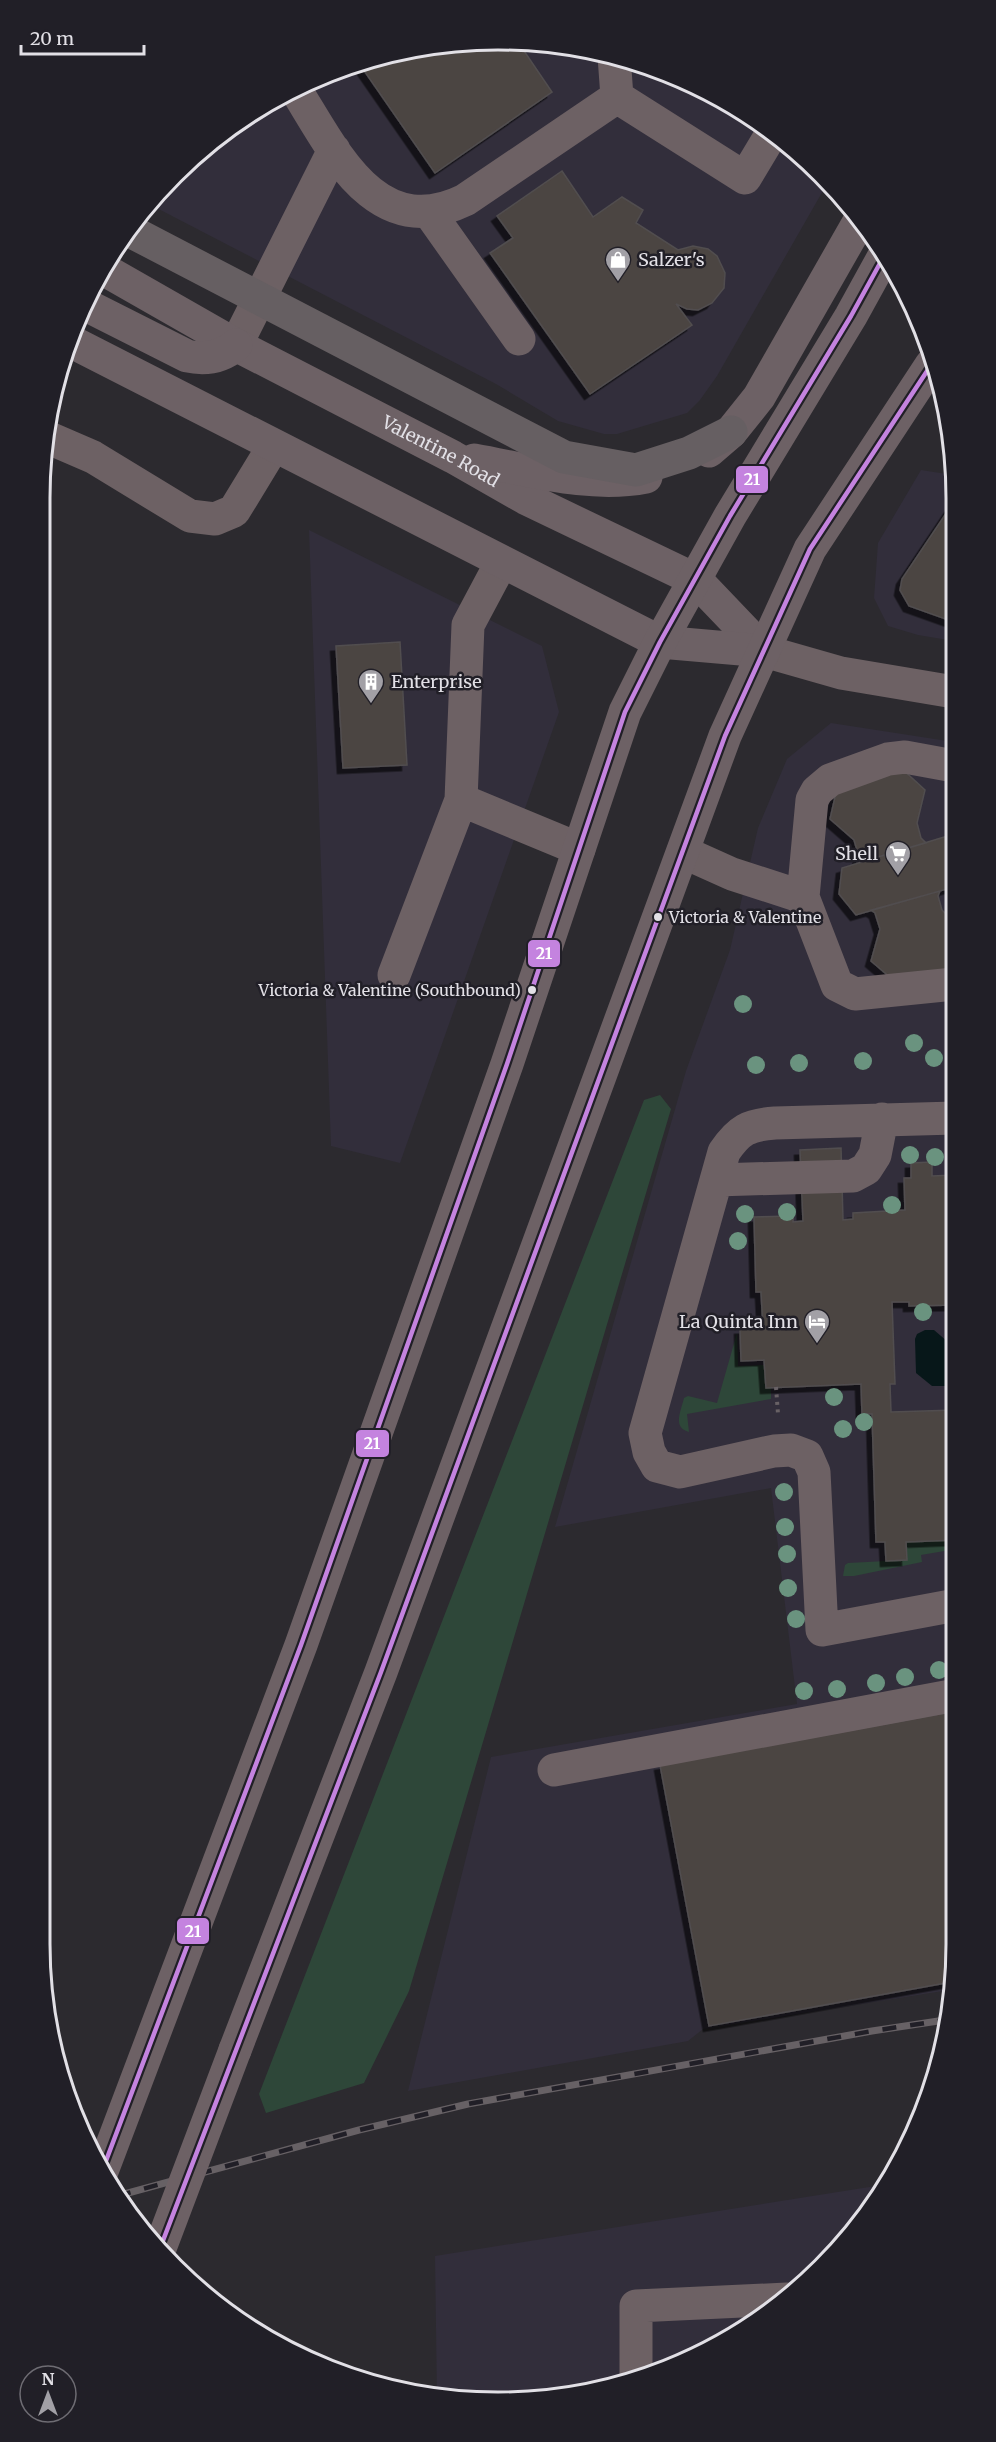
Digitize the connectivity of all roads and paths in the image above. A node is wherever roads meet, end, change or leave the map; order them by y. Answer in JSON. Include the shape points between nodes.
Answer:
{"nodes":[{"id":1,"x":615,"y":65,"type":"edge"},
{"id":2,"x":300,"y":96,"type":"edge"},
{"id":3,"x":617,"y":97,"type":"junction"},
{"id":4,"x":768,"y":140,"type":"edge"},
{"id":5,"x":334,"y":150,"type":"junction"},
{"id":6,"x":429,"y":212,"type":"junction"},
{"id":7,"x":856,"y":227,"type":"edge"},
{"id":8,"x":136,"y":234,"type":"edge"},
{"id":9,"x":880,"y":264,"type":"edge"},
{"id":10,"x":110,"y":273,"type":"edge"},
{"id":11,"x":260,"y":299,"type":"junction"},
{"id":12,"x":92,"y":308,"type":"edge"},
{"id":13,"x":519,"y":339,"type":"dead end"},
{"id":14,"x":77,"y":345,"type":"edge"},
{"id":15,"x":236,"y":345,"type":"junction"},
{"id":16,"x":928,"y":370,"type":"edge"},
{"id":17,"x":731,"y":432,"type":"junction"},
{"id":18,"x":53,"y":440,"type":"edge"},
{"id":19,"x":273,"y":447,"type":"junction"},
{"id":20,"x":453,"y":457,"type":"junction"},
{"id":21,"x":501,"y":563,"type":"junction"},
{"id":22,"x":696,"y":580,"type":"junction"},
{"id":23,"x":660,"y":642,"type":"junction"},
{"id":24,"x":764,"y":651,"type":"junction"},
{"id":25,"x":946,"y":691,"type":"edge"},
{"id":26,"x":946,"y":765,"type":"edge"},
{"id":27,"x":461,"y":800,"type":"junction"},
{"id":28,"x":579,"y":849,"type":"junction"},
{"id":29,"x":683,"y":852,"type":"junction"},
{"id":30,"x":802,"y":897,"type":"junction"},
{"id":31,"x":394,"y":975,"type":"dead end"},
{"id":32,"x":946,"y":985,"type":"edge"},
{"id":33,"x":946,"y":1118,"type":"edge"},
{"id":34,"x":882,"y":1119,"type":"junction"},
{"id":35,"x":716,"y":1180,"type":"junction"},
{"id":36,"x":776,"y":1387,"type":"dead end"},
{"id":37,"x":776,"y":1399,"type":"dead end"},
{"id":38,"x":946,"y":1607,"type":"edge"},
{"id":39,"x":946,"y":1697,"type":"edge"},
{"id":40,"x":554,"y":1770,"type":"dead end"},
{"id":41,"x":106,"y":2160,"type":"edge"},
{"id":42,"x":163,"y":2242,"type":"edge"},
{"id":43,"x":771,"y":2300,"type":"edge"},
{"id":44,"x":636,"y":2371,"type":"edge"}],
"edges":[{"from":1,"to":3,"type":"street"},
{"from":2,"to":5,"type":"street"},
{"from":3,"to":4,"type":"street","via":[[745,178]]},
{"from":3,"to":6,"type":"street","via":[[465,200]]},
{"from":5,"to":6,"type":"street","via":[[359,184],[375,197],[401,209]]},
{"from":5,"to":11,"type":"street"},
{"from":6,"to":13,"type":"street"},
{"from":7,"to":17,"type":"main road","via":[[759,397]]},
{"from":8,"to":11,"type":"highway"},
{"from":9,"to":22,"type":"main road"},
{"from":10,"to":15,"type":"main road","name":"Valentine Road"},
{"from":11,"to":15,"type":"street"},
{"from":11,"to":17,"type":"highway","via":[[564,457],[636,470],[689,453]]},
{"from":12,"to":15,"type":"main road","via":[[188,356],[214,357]]},
{"from":14,"to":19,"type":"main road"},
{"from":15,"to":20,"type":"main road","name":"Valentine Road"},
{"from":16,"to":24,"type":"main road","via":[[810,549]]},
{"from":17,"to":20,"type":"main road","via":[[696,461],[631,480],[585,479]]},
{"from":18,"to":19,"type":"street","via":[[93,458],[190,516],[215,519],[234,511]]},
{"from":19,"to":21,"type":"main road"},
{"from":20,"to":22,"type":"main road","name":"Valentine Road","via":[[525,498]]},
{"from":21,"to":23,"type":"main road"},
{"from":21,"to":27,"type":"street","via":[[468,624]]},
{"from":22,"to":23,"type":"main road"},
{"from":22,"to":24,"type":"main road","name":"Valentine Road"},
{"from":23,"to":24,"type":"main road"},
{"from":23,"to":28,"type":"main road","via":[[625,712]]},
{"from":24,"to":25,"type":"street","via":[[841,673]]},
{"from":24,"to":29,"type":"main road","via":[[725,736]]},
{"from":26,"to":30,"type":"street","via":[[905,757],[888,759],[830,780],[817,791],[812,800]]},
{"from":27,"to":28,"type":"street"},
{"from":27,"to":31,"type":"street"},
{"from":28,"to":41,"type":"main road","via":[[301,1645]]},
{"from":29,"to":30,"type":"street","via":[[732,874]]},
{"from":29,"to":42,"type":"main road","bridge":true,"via":[[381,1672]]},
{"from":30,"to":32,"type":"street","via":[[837,985],[855,994]]},
{"from":33,"to":34,"type":"street"},
{"from":34,"to":35,"type":"street","via":[[753,1125],[734,1137],[724,1152]]},
{"from":34,"to":35,"type":"street","via":[[875,1155],[866,1169],[853,1176]]},
{"from":35,"to":38,"type":"street","via":[[645,1433],[657,1467],[680,1472],[774,1451],[791,1450],[807,1455],[814,1472],[822,1630]]},
{"from":36,"to":37,"type":"path"},
{"from":39,"to":40,"type":"street"},
{"from":43,"to":44,"type":"street","via":[[636,2306]]}]}
